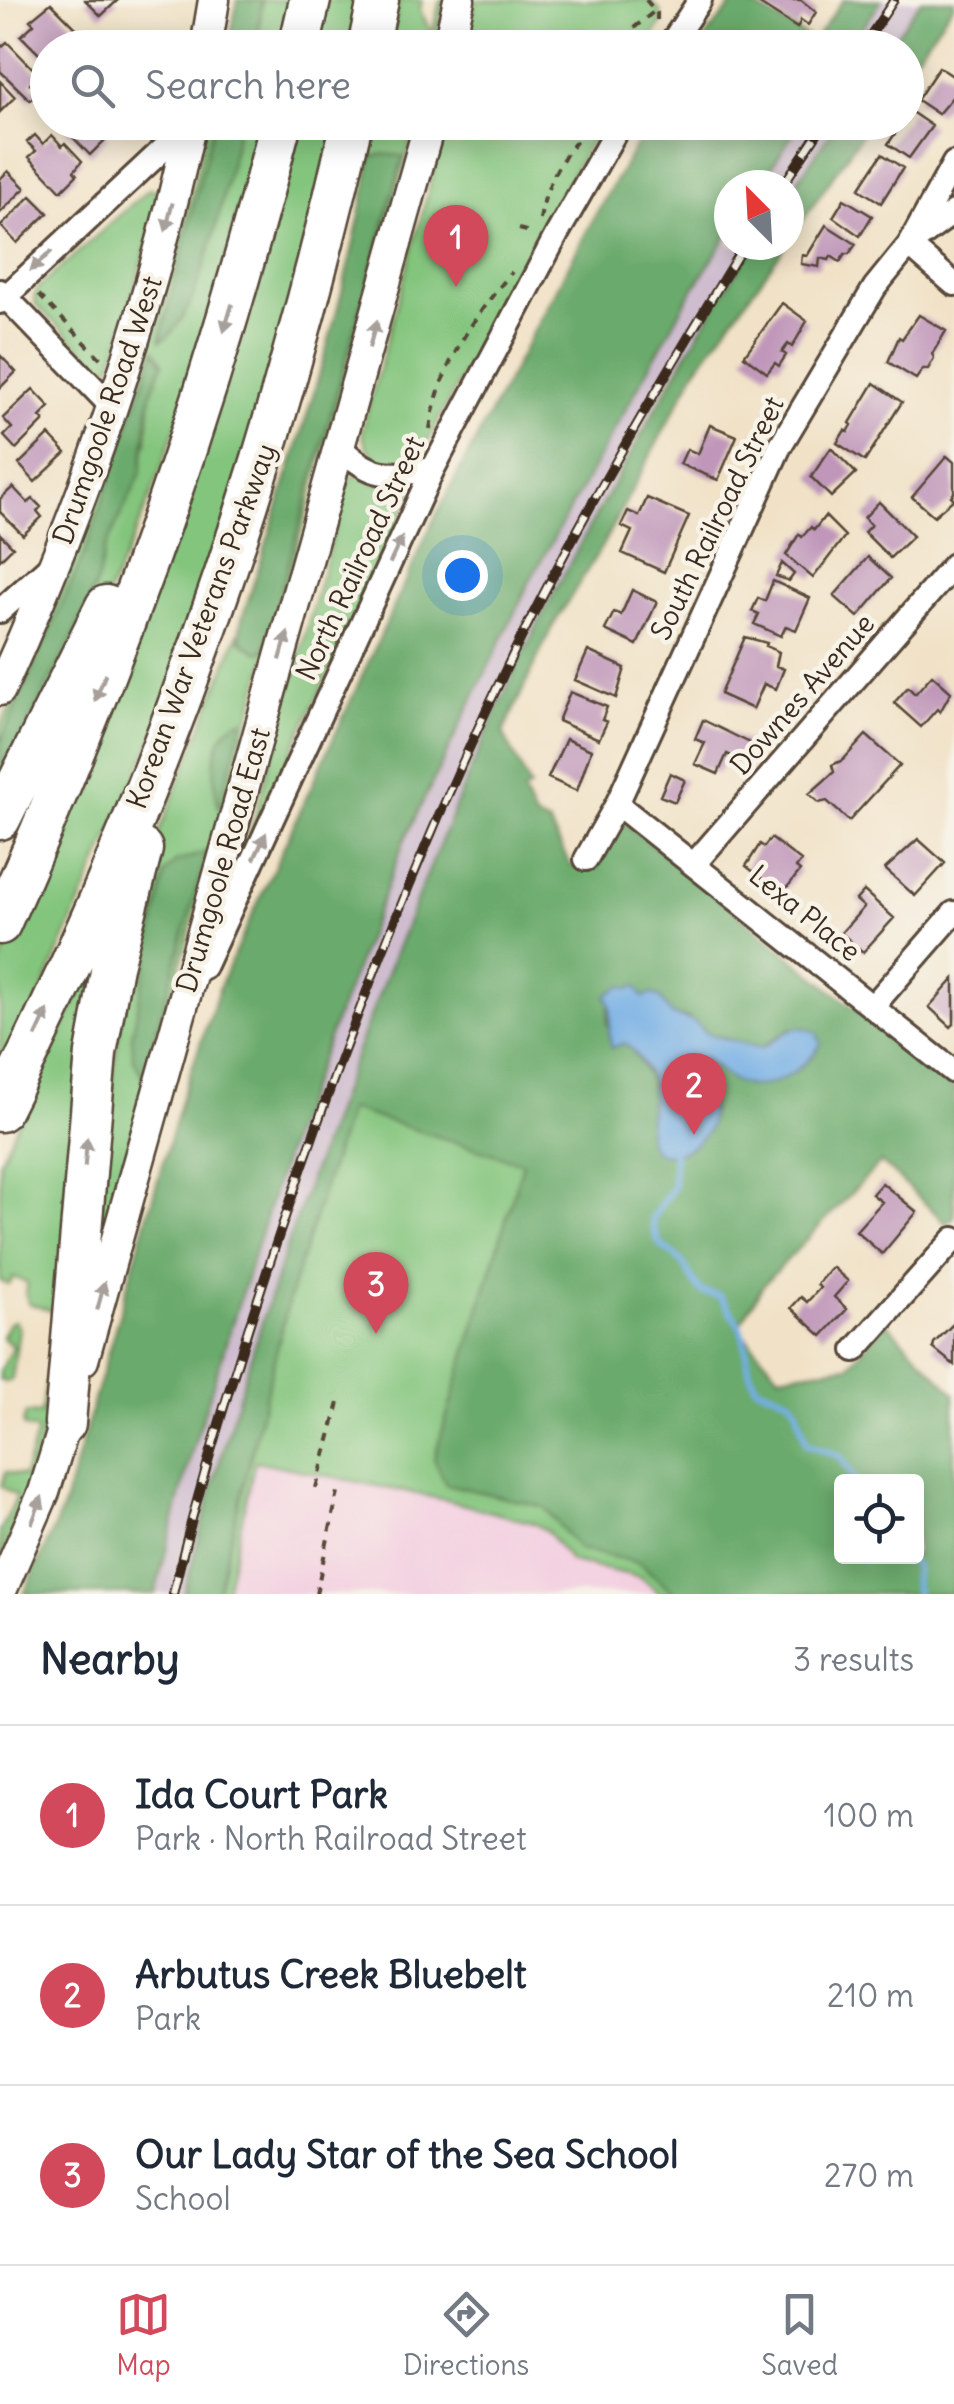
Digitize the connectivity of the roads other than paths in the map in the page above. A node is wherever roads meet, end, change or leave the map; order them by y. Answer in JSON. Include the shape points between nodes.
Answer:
{"nodes":[{"id":1,"x":214,"y":0,"type":"edge"},
{"id":2,"x":310,"y":0,"type":"edge"},
{"id":3,"x":378,"y":0,"type":"edge"},
{"id":4,"x":459,"y":0,"type":"edge"},
{"id":5,"x":691,"y":4,"type":"edge"},
{"id":6,"x":209,"y":30,"type":"edge"},
{"id":7,"x":304,"y":30,"type":"edge"},
{"id":8,"x":372,"y":30,"type":"edge"},
{"id":9,"x":452,"y":30,"type":"edge"},
{"id":10,"x":669,"y":30,"type":"edge"},
{"id":11,"x":172,"y":140,"type":"edge"},
{"id":12,"x":187,"y":140,"type":"edge"},
{"id":13,"x":276,"y":140,"type":"edge"},
{"id":14,"x":348,"y":140,"type":"edge"},
{"id":15,"x":425,"y":140,"type":"edge"},
{"id":16,"x":611,"y":140,"type":"edge"},
{"id":17,"x":954,"y":163,"type":"edge"},
{"id":18,"x":954,"y":212,"type":"edge"},
{"id":19,"x":909,"y":245,"type":"junction"},
{"id":20,"x":954,"y":284,"type":"edge"},
{"id":21,"x":2,"y":296,"type":"edge"},
{"id":22,"x":112,"y":408,"type":"junction"},
{"id":23,"x":192,"y":432,"type":"junction"},
{"id":24,"x":340,"y":447,"type":"junction"},
{"id":25,"x":433,"y":469,"type":"junction"},
{"id":26,"x":56,"y":560,"type":"junction"},
{"id":27,"x":954,"y":564,"type":"edge"},
{"id":28,"x":214,"y":602,"type":"junction"},
{"id":29,"x":0,"y":611,"type":"edge"},
{"id":30,"x":0,"y":690,"type":"edge"},
{"id":31,"x":616,"y":804,"type":"junction"},
{"id":32,"x":0,"y":819,"type":"edge"},
{"id":33,"x":586,"y":859,"type":"dead end"},
{"id":34,"x":696,"y":863,"type":"junction"},
{"id":35,"x":954,"y":912,"type":"edge"},
{"id":36,"x":0,"y":924,"type":"edge"},
{"id":37,"x":873,"y":1006,"type":"junction"},
{"id":38,"x":175,"y":1030,"type":"junction"},
{"id":39,"x":954,"y":1072,"type":"edge"},
{"id":40,"x":0,"y":1111,"type":"edge"},
{"id":41,"x":954,"y":1239,"type":"edge"},
{"id":42,"x":855,"y":1350,"type":"dead end"},
{"id":43,"x":65,"y":1424,"type":"junction"},
{"id":44,"x":0,"y":1592,"type":"edge"}],
"edges":[{"from":1,"to":6,"type":"main road"},
{"from":2,"to":7,"type":"highway"},
{"from":3,"to":8,"type":"highway"},
{"from":4,"to":9,"type":"main road"},
{"from":5,"to":10,"type":"street"},
{"from":11,"to":21,"type":"street","one_way":true},
{"from":12,"to":22,"type":"main road","name":"Drumgoole Road West","one_way":true},
{"from":13,"to":23,"type":"highway","one_way":true},
{"from":14,"to":28,"type":"highway","name":"Korean War Veterans Parkway","via":[[297,343]]},
{"from":24,"to":15,"type":"main road","name":"Drumgoole Road East","one_way":true},
{"from":16,"to":25,"type":"street","name":"North Railroad Street"},
{"from":17,"to":19,"type":"street","name":"South Railroad Street"},
{"from":18,"to":19,"type":"street"},
{"from":19,"to":20,"type":"street"},
{"from":19,"to":31,"type":"street","name":"South Railroad Street","via":[[875,287],[780,446]]},
{"from":21,"to":22,"type":"street"},
{"from":22,"to":26,"type":"main road","name":"Drumgoole Road West"},
{"from":23,"to":32,"type":"highway"},
{"from":23,"to":36,"type":"highway","one_way":true,"via":[[101,687]]},
{"from":24,"to":25,"type":"street","via":[[379,474]]},
{"from":38,"to":24,"type":"main road","name":"Drumgoole Road East","one_way":true},
{"from":38,"to":25,"type":"street","name":"North Railroad Street","one_way":true},
{"from":26,"to":29,"type":"street"},
{"from":26,"to":30,"type":"main road","name":"Drumgoole Road West"},
{"from":27,"to":34,"type":"street","name":"Downes Avenue"},
{"from":40,"to":28,"type":"highway","name":"Korean War Veterans Parkway","one_way":true,"via":[[98,901]]},
{"from":43,"to":28,"type":"highway","one_way":true,"via":[[103,1010]]},
{"from":31,"to":33,"type":"street","name":"South Railroad Street"},
{"from":31,"to":34,"type":"street","name":"Lexa Place"},
{"from":34,"to":37,"type":"street","name":"Lexa Place"},
{"from":35,"to":37,"type":"street"},
{"from":37,"to":39,"type":"street","name":"Lexa Place"},
{"from":43,"to":38,"type":"main road","name":"Drumgoole Road East","one_way":true},
{"from":41,"to":42,"type":"street"},
{"from":44,"to":43,"type":"main road","name":"Drumgoole Road East","one_way":true,"via":[[38,1508]]}]}
